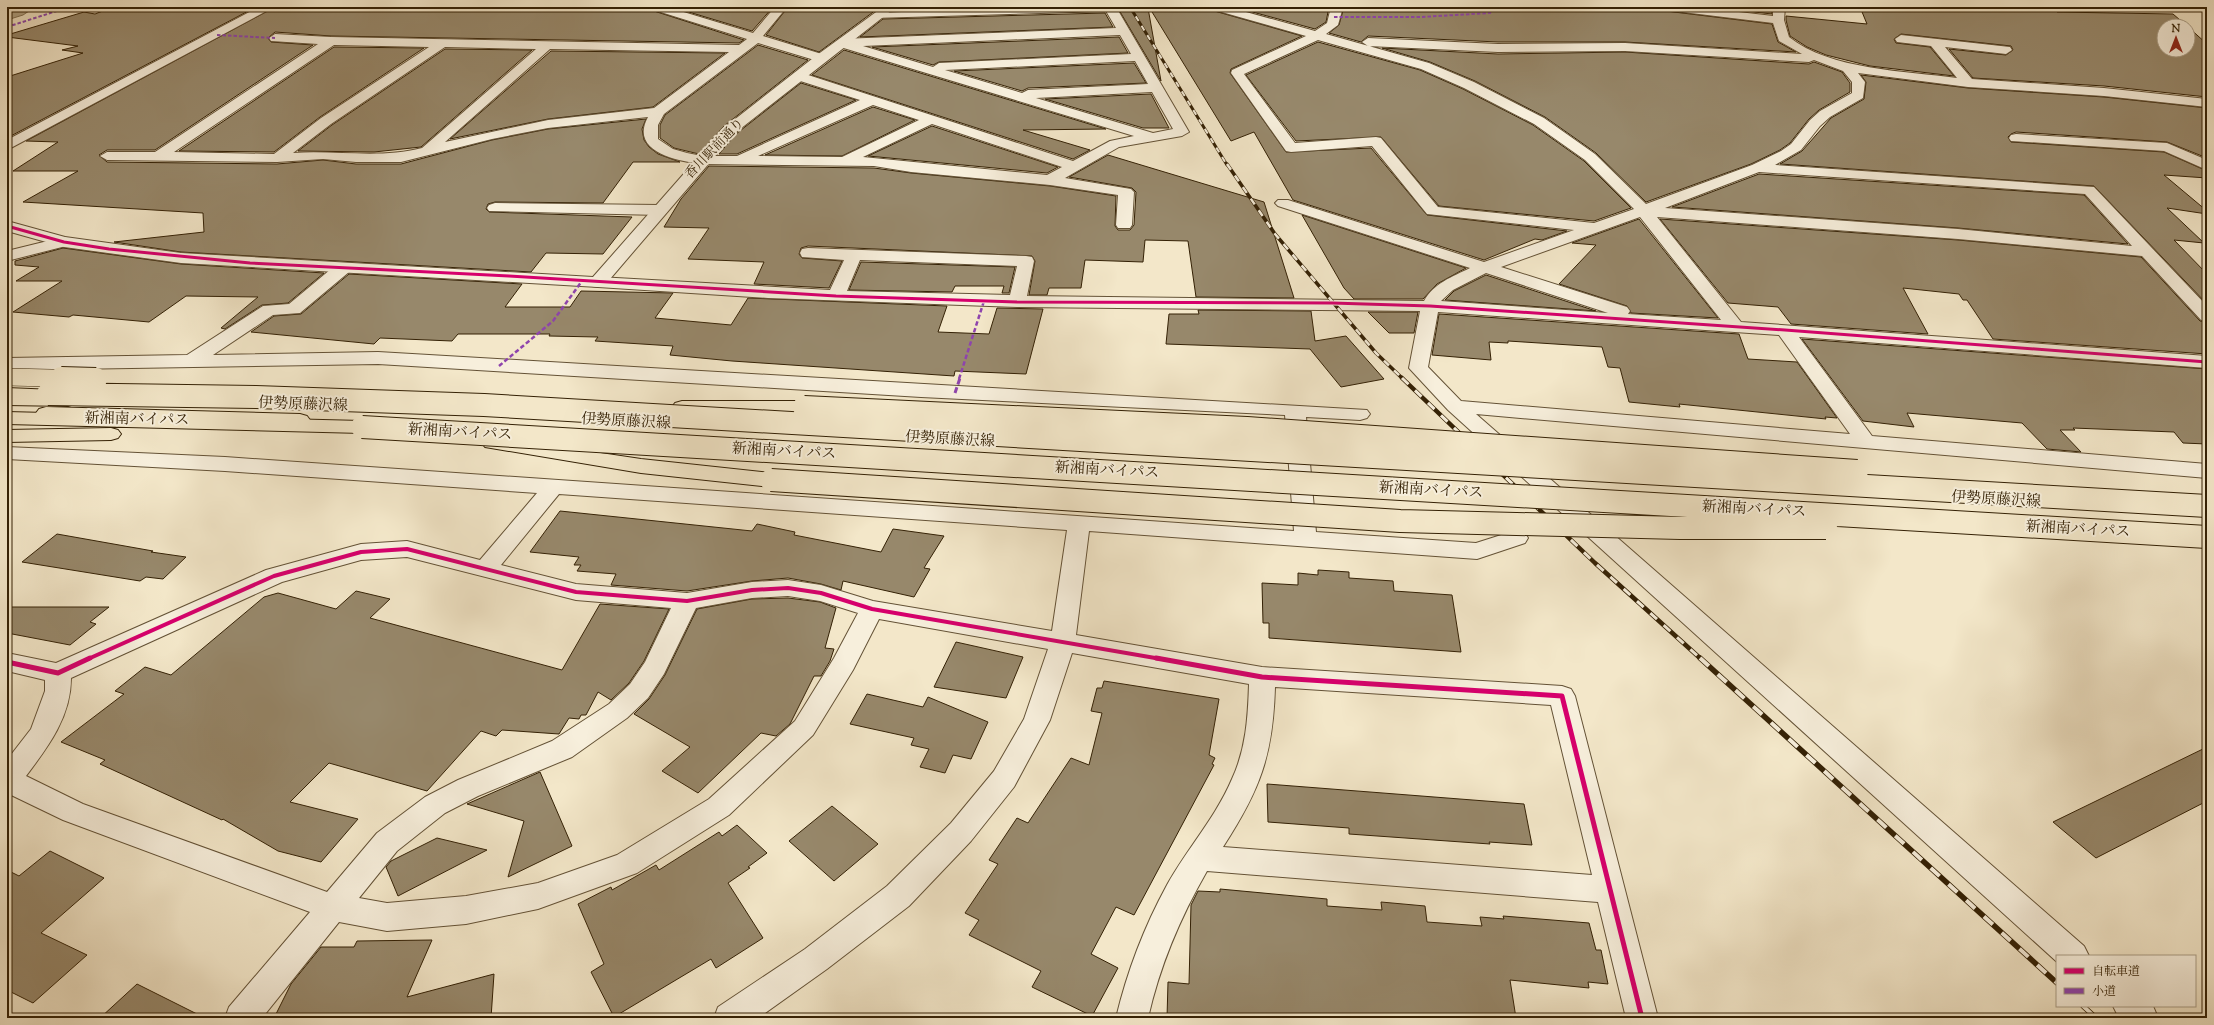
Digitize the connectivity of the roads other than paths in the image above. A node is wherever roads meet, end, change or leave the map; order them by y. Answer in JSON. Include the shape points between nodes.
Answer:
{"nodes":[{"id":1,"x":268,"y":7,"type":"edge"},
{"id":2,"x":655,"y":7,"type":"edge"},
{"id":3,"x":700,"y":7,"type":"edge"},
{"id":4,"x":781,"y":7,"type":"edge"},
{"id":5,"x":890,"y":7,"type":"edge"},
{"id":6,"x":1215,"y":7,"type":"edge"},
{"id":7,"x":1337,"y":7,"type":"edge"},
{"id":8,"x":1666,"y":7,"type":"edge"},
{"id":9,"x":1779,"y":14,"type":"edge"},
{"id":10,"x":877,"y":16,"type":"junction"},
{"id":11,"x":690,"y":17,"type":"junction"},
{"id":12,"x":1124,"y":31,"type":"junction"},
{"id":13,"x":275,"y":38,"type":"dead end"},
{"id":14,"x":1323,"y":38,"type":"junction"},
{"id":15,"x":755,"y":39,"type":"junction"},
{"id":16,"x":1901,"y":39,"type":"dead end"},
{"id":17,"x":331,"y":41,"type":"junction"},
{"id":18,"x":442,"y":43,"type":"junction"},
{"id":19,"x":841,"y":43,"type":"junction"},
{"id":20,"x":1935,"y":43,"type":"junction"},
{"id":21,"x":546,"y":46,"type":"junction"},
{"id":22,"x":742,"y":49,"type":"junction"},
{"id":23,"x":2006,"y":50,"type":"dead end"},
{"id":24,"x":1139,"y":57,"type":"junction"},
{"id":25,"x":821,"y":58,"type":"junction"},
{"id":26,"x":1820,"y":58,"type":"junction"},
{"id":27,"x":922,"y":68,"type":"junction"},
{"id":28,"x":1847,"y":68,"type":"junction"},
{"id":29,"x":799,"y":76,"type":"junction"},
{"id":30,"x":1968,"y":83,"type":"junction"},
{"id":31,"x":1156,"y":88,"type":"junction"},
{"id":32,"x":1011,"y":94,"type":"junction"},
{"id":33,"x":872,"y":100,"type":"junction"},
{"id":34,"x":2207,"y":103,"type":"edge"},
{"id":35,"x":658,"y":112,"type":"junction"},
{"id":36,"x":931,"y":119,"type":"junction"},
{"id":37,"x":1152,"y":137,"type":"junction"},
{"id":38,"x":2016,"y":138,"type":"dead end"},
{"id":39,"x":7,"y":146,"type":"edge"},
{"id":40,"x":424,"y":153,"type":"junction"},
{"id":41,"x":107,"y":156,"type":"dead end"},
{"id":42,"x":158,"y":157,"type":"junction"},
{"id":43,"x":277,"y":158,"type":"junction"},
{"id":44,"x":702,"y":160,"type":"junction"},
{"id":45,"x":737,"y":160,"type":"junction"},
{"id":46,"x":844,"y":161,"type":"junction"},
{"id":47,"x":1074,"y":166,"type":"junction"},
{"id":48,"x":2207,"y":166,"type":"edge"},
{"id":49,"x":1757,"y":168,"type":"junction"},
{"id":50,"x":1050,"y":180,"type":"junction"},
{"id":51,"x":1283,"y":203,"type":"dead end"},
{"id":52,"x":495,"y":208,"type":"dead end"},
{"id":53,"x":660,"y":210,"type":"junction"},
{"id":54,"x":1643,"y":211,"type":"junction"},
{"id":55,"x":1124,"y":225,"type":"dead end"},
{"id":56,"x":7,"y":226,"type":"edge"},
{"id":57,"x":1597,"y":227,"type":"junction"},
{"id":58,"x":64,"y":242,"type":"junction"},
{"id":59,"x":2147,"y":252,"type":"junction"},
{"id":60,"x":808,"y":253,"type":"dead end"},
{"id":61,"x":854,"y":255,"type":"junction"},
{"id":62,"x":7,"y":256,"type":"edge"},
{"id":63,"x":1485,"y":267,"type":"junction"},
{"id":64,"x":343,"y":268,"type":"junction"},
{"id":65,"x":598,"y":282,"type":"junction"},
{"id":66,"x":836,"y":296,"type":"junction"},
{"id":67,"x":1017,"y":302,"type":"junction"},
{"id":68,"x":1430,"y":306,"type":"junction"},
{"id":69,"x":2207,"y":316,"type":"edge"},
{"id":70,"x":1654,"y":321,"type":"junction"},
{"id":71,"x":1735,"y":326,"type":"junction"},
{"id":72,"x":1785,"y":330,"type":"junction"},
{"id":73,"x":191,"y":361,"type":"junction"},
{"id":74,"x":2207,"y":362,"type":"edge"},
{"id":75,"x":7,"y":364,"type":"edge"},
{"id":76,"x":7,"y":377,"type":"edge"},
{"id":77,"x":7,"y":394,"type":"edge"},
{"id":78,"x":7,"y":399,"type":"edge"},
{"id":79,"x":1455,"y":406,"type":"junction"},
{"id":80,"x":382,"y":408,"type":"junction"},
{"id":81,"x":1295,"y":410,"type":"junction"},
{"id":82,"x":7,"y":413,"type":"edge"},
{"id":83,"x":1360,"y":414,"type":"dead end"},
{"id":84,"x":632,"y":415,"type":"junction"},
{"id":85,"x":7,"y":418,"type":"edge"},
{"id":86,"x":363,"y":425,"type":"junction"},
{"id":87,"x":7,"y":436,"type":"edge"},
{"id":88,"x":1867,"y":443,"type":"junction"},
{"id":89,"x":7,"y":453,"type":"edge"},
{"id":90,"x":2207,"y":471,"type":"edge"},
{"id":91,"x":553,"y":487,"type":"junction"},
{"id":92,"x":2207,"y":505,"type":"edge"},
{"id":93,"x":2207,"y":513,"type":"edge"},
{"id":94,"x":1080,"y":524,"type":"junction"},
{"id":95,"x":2053,"y":528,"type":"junction"},
{"id":96,"x":2207,"y":529,"type":"edge"},
{"id":97,"x":2207,"y":537,"type":"edge"},
{"id":98,"x":1517,"y":538,"type":"dead end"},
{"id":99,"x":1306,"y":540,"type":"junction"},
{"id":100,"x":485,"y":570,"type":"junction"},
{"id":101,"x":687,"y":600,"type":"junction"},
{"id":102,"x":872,"y":610,"type":"junction"},
{"id":103,"x":1062,"y":644,"type":"junction"},
{"id":104,"x":7,"y":662,"type":"edge"},
{"id":105,"x":58,"y":673,"type":"junction"},
{"id":106,"x":1262,"y":677,"type":"junction"},
{"id":107,"x":7,"y":780,"type":"edge"},
{"id":108,"x":1200,"y":858,"type":"junction"},
{"id":109,"x":1610,"y":890,"type":"junction"},
{"id":110,"x":332,"y":907,"type":"junction"},
{"id":111,"x":2072,"y":955,"type":"edge"},
{"id":112,"x":2130,"y":1007,"type":"edge"},
{"id":113,"x":241,"y":1018,"type":"edge"},
{"id":114,"x":730,"y":1018,"type":"edge"},
{"id":115,"x":1132,"y":1018,"type":"edge"},
{"id":116,"x":1642,"y":1018,"type":"edge"},
{"id":117,"x":2142,"y":1018,"type":"edge"}],
"edges":[{"from":1,"to":39,"type":"street"},
{"from":2,"to":11,"type":"street"},
{"from":3,"to":11,"type":"street"},
{"from":4,"to":15,"type":"street"},
{"from":5,"to":10,"type":"street","name":"香川駅前通り"},
{"from":6,"to":14,"type":"street"},
{"from":7,"to":14,"type":"street","via":[[1332,25]]},
{"from":8,"to":9,"type":"street"},
{"from":9,"to":26,"type":"street","via":[[1783,38]]},
{"from":10,"to":12,"type":"street","via":[[1110,7]]},
{"from":10,"to":19,"type":"street","name":"香川駅前通り"},
{"from":11,"to":15,"type":"street"},
{"from":12,"to":19,"type":"street"},
{"from":12,"to":24,"type":"street"},
{"from":13,"to":17,"type":"street"},
{"from":14,"to":26,"type":"street","via":[[1498,48],[1632,47]]},
{"from":14,"to":54,"type":"street","via":[[1440,72],[1539,121],[1590,157]]},
{"from":14,"to":57,"type":"street","via":[[1237,72],[1291,148],[1376,141],[1433,211]]},
{"from":15,"to":22,"type":"street"},
{"from":15,"to":25,"type":"street"},
{"from":16,"to":20,"type":"street"},
{"from":17,"to":18,"type":"street"},
{"from":17,"to":42,"type":"street"},
{"from":18,"to":21,"type":"street"},
{"from":18,"to":43,"type":"street","via":[[326,121]]},
{"from":19,"to":25,"type":"street","name":"香川駅前通り"},
{"from":19,"to":27,"type":"street"},
{"from":20,"to":23,"type":"street"},
{"from":20,"to":30,"type":"street"},
{"from":21,"to":22,"type":"street"},
{"from":21,"to":40,"type":"street"},
{"from":22,"to":35,"type":"street"},
{"from":24,"to":27,"type":"street"},
{"from":24,"to":31,"type":"street"},
{"from":25,"to":29,"type":"street","name":"香川駅前通り"},
{"from":26,"to":28,"type":"street"},
{"from":27,"to":32,"type":"street"},
{"from":28,"to":30,"type":"street"},
{"from":28,"to":49,"type":"street","via":[[1859,82],[1858,95],[1825,114],[1796,147]]},
{"from":29,"to":33,"type":"street"},
{"from":29,"to":44,"type":"street","name":"香川駅前通り","via":[[730,130]]},
{"from":30,"to":34,"type":"street","via":[[2104,92]]},
{"from":31,"to":32,"type":"street"},
{"from":31,"to":37,"type":"street","via":[[1182,132]]},
{"from":32,"to":37,"type":"street"},
{"from":33,"to":36,"type":"street"},
{"from":33,"to":45,"type":"street"},
{"from":35,"to":40,"type":"street","via":[[548,124],[491,135]]},
{"from":35,"to":44,"type":"street","via":[[652,125],[651,140],[663,150],[684,158]]},
{"from":36,"to":46,"type":"street"},
{"from":36,"to":47,"type":"street"},
{"from":37,"to":47,"type":"street","via":[[1115,144]]},
{"from":38,"to":48,"type":"street","via":[[2167,148]]},
{"from":40,"to":43,"type":"street","via":[[401,158],[323,155]]},
{"from":41,"to":42,"type":"street"},
{"from":42,"to":43,"type":"street"},
{"from":44,"to":45,"type":"street"},
{"from":44,"to":53,"type":"street","name":"香川駅前通り"},
{"from":45,"to":46,"type":"street"},
{"from":46,"to":50,"type":"street"},
{"from":47,"to":50,"type":"street"},
{"from":49,"to":54,"type":"street"},
{"from":49,"to":59,"type":"street","via":[[2089,190]]},
{"from":50,"to":55,"type":"street","via":[[1126,192]]},
{"from":51,"to":63,"type":"street"},
{"from":52,"to":53,"type":"street"},
{"from":53,"to":65,"type":"street","name":"香川駅前通り"},
{"from":54,"to":57,"type":"street"},
{"from":54,"to":59,"type":"street","via":[[1958,234]]},
{"from":54,"to":71,"type":"street"},
{"from":56,"to":58,"type":"street"},
{"from":57,"to":63,"type":"street"},
{"from":58,"to":62,"type":"street"},
{"from":58,"to":64,"type":"street","via":[[181,258]]},
{"from":59,"to":69,"type":"street"},
{"from":60,"to":61,"type":"street"},
{"from":61,"to":66,"type":"street"},
{"from":61,"to":67,"type":"street","via":[[1026,261]]},
{"from":63,"to":68,"type":"street","via":[[1447,286],[1436,295]]},
{"from":63,"to":70,"type":"street"},
{"from":64,"to":65,"type":"street"},
{"from":64,"to":73,"type":"street","via":[[294,309],[269,310]]},
{"from":65,"to":66,"type":"street"},
{"from":66,"to":67,"type":"street"},
{"from":67,"to":68,"type":"street"},
{"from":68,"to":70,"type":"street"},
{"from":68,"to":79,"type":"street","via":[[1418,368]]},
{"from":70,"to":71,"type":"street"},
{"from":71,"to":72,"type":"street"},
{"from":72,"to":74,"type":"street"},
{"from":72,"to":88,"type":"street"},
{"from":73,"to":75,"type":"street"},
{"from":73,"to":81,"type":"street","via":[[378,358],[942,392]]},
{"from":76,"to":84,"type":"main road","bridge":true,"via":[[398,393],[537,403]]},
{"from":77,"to":84,"type":"main road","name":"新湘南バイパス","bridge":true,"via":[[130,394],[374,401]]},
{"from":78,"to":80,"type":"main road","name":"伊勢原藤沢線"},
{"from":79,"to":88,"type":"street"},
{"from":79,"to":111,"type":"street"},
{"from":80,"to":86,"type":"main road","name":"伊勢原藤沢線","via":[[1244,465]]},
{"from":80,"to":92,"type":"main road","bridge":true,"via":[[804,407],[1247,428],[1932,476]]},
{"from":81,"to":83,"type":"street"},
{"from":81,"to":99,"type":"street"},
{"from":82,"to":86,"type":"main road","name":"伊勢原藤沢線","via":[[126,414]]},
{"from":84,"to":92,"type":"main road","name":"新湘南バイパス","bridge":true},
{"from":85,"to":86,"type":"main road","name":"新湘南バイパス"},
{"from":86,"to":87,"type":"main road"},
{"from":86,"to":95,"type":"main road","name":"新湘南バイパス","bridge":true},
{"from":86,"to":95,"type":"main road","bridge":true,"via":[[641,466],[771,480],[1400,521],[1680,528]]},
{"from":88,"to":90,"type":"street"},
{"from":89,"to":91,"type":"street","via":[[225,464]]},
{"from":91,"to":94,"type":"street"},
{"from":91,"to":100,"type":"street"},
{"from":93,"to":96,"type":"main road","name":"伊勢原藤沢線","via":[[1788,496]]},
{"from":94,"to":99,"type":"street"},
{"from":94,"to":103,"type":"street"},
{"from":95,"to":97,"type":"main road","name":"新湘南バイパス","bridge":true},
{"from":98,"to":99,"type":"street","via":[[1477,551]]},
{"from":100,"to":101,"type":"street","via":[[576,592]]},
{"from":100,"to":105,"type":"street","via":[[407,549],[361,552],[326,560],[274,576]]},
{"from":101,"to":102,"type":"street","via":[[752,590],[788,588],[821,593]]},
{"from":101,"to":110,"type":"street","via":[[656,667],[639,691],[618,711],[562,748],[435,805],[387,842]]},
{"from":102,"to":103,"type":"street"},
{"from":102,"to":110,"type":"street","via":[[844,663],[804,728],[719,807],[627,864],[538,896],[466,910],[387,917]]},
{"from":103,"to":106,"type":"street"},
{"from":103,"to":114,"type":"street","via":[[1037,720],[1004,779],[961,832],[898,896],[816,960]]},
{"from":104,"to":105,"type":"street"},
{"from":105,"to":107,"type":"street","via":[[58,691],[43,734]]},
{"from":106,"to":108,"type":"street","via":[[1260,725],[1251,767],[1234,805]]},
{"from":106,"to":109,"type":"street","via":[[1562,696]]},
{"from":107,"to":110,"type":"street","via":[[73,812]]},
{"from":108,"to":109,"type":"street"},
{"from":108,"to":115,"type":"street","via":[[1165,917],[1139,983]]},
{"from":109,"to":116,"type":"street"},
{"from":110,"to":113,"type":"street"},
{"from":112,"to":117,"type":"street"}]}
